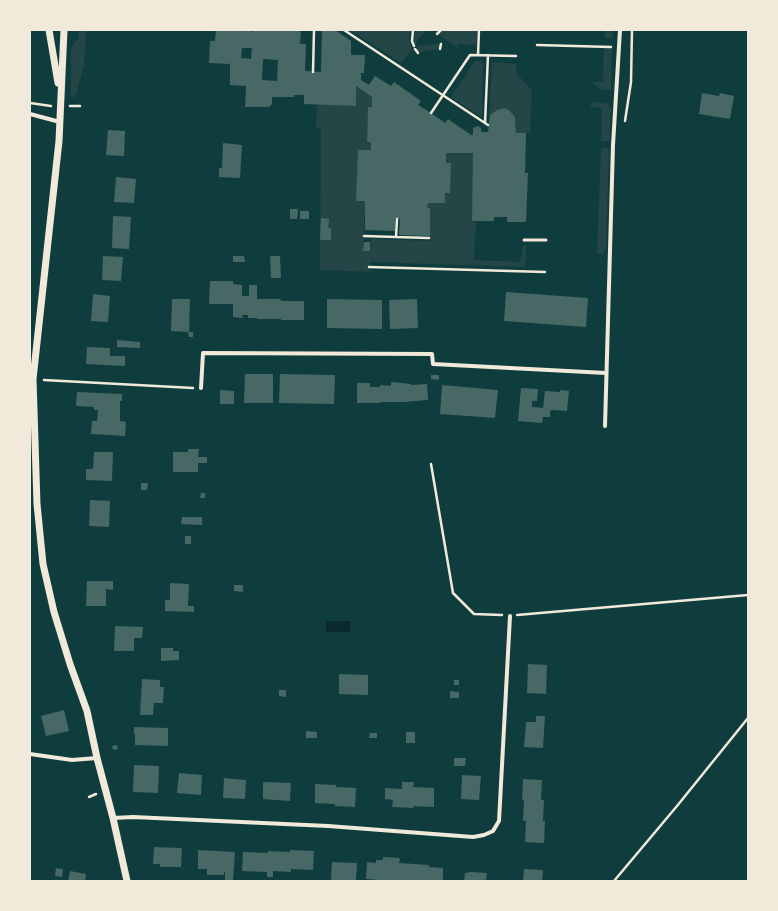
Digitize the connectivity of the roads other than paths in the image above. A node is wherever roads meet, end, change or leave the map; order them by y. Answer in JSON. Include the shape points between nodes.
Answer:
{"nodes":[{"id":1,"x":49,"y":30,"type":"edge"},
{"id":2,"x":64,"y":30,"type":"edge"},
{"id":3,"x":620,"y":30,"type":"edge"},
{"id":4,"x":61,"y":95,"type":"junction"},
{"id":5,"x":30,"y":114,"type":"edge"},
{"id":6,"x":60,"y":123,"type":"junction"},
{"id":7,"x":524,"y":240,"type":"dead end"},
{"id":8,"x":546,"y":240,"type":"dead end"},
{"id":9,"x":606,"y":373,"type":"junction"},
{"id":10,"x":201,"y":388,"type":"road end"},
{"id":11,"x":605,"y":426,"type":"dead end"},
{"id":12,"x":510,"y":616,"type":"road end"},
{"id":13,"x":30,"y":754,"type":"edge"},
{"id":14,"x":97,"y":758,"type":"junction"},
{"id":15,"x":113,"y":818,"type":"junction"},
{"id":16,"x":127,"y":881,"type":"edge"}],
"edges":[{"from":1,"to":4,"type":"street"},
{"from":2,"to":4,"type":"street"},
{"from":3,"to":9,"type":"street","via":[[613,145]]},
{"from":4,"to":6,"type":"street"},
{"from":5,"to":6,"type":"street"},
{"from":6,"to":14,"type":"street","via":[[33,379],[37,504],[43,564],[54,612],[87,711]]},
{"from":7,"to":8,"type":"lane"},
{"from":9,"to":10,"type":"street","via":[[433,364],[432,354],[203,353]]},
{"from":9,"to":11,"type":"street"},
{"from":12,"to":15,"type":"street","via":[[499,821],[493,831],[473,837],[328,826]]},
{"from":13,"to":14,"type":"street","via":[[72,760]]},
{"from":14,"to":15,"type":"street"},
{"from":15,"to":16,"type":"street"}]}
